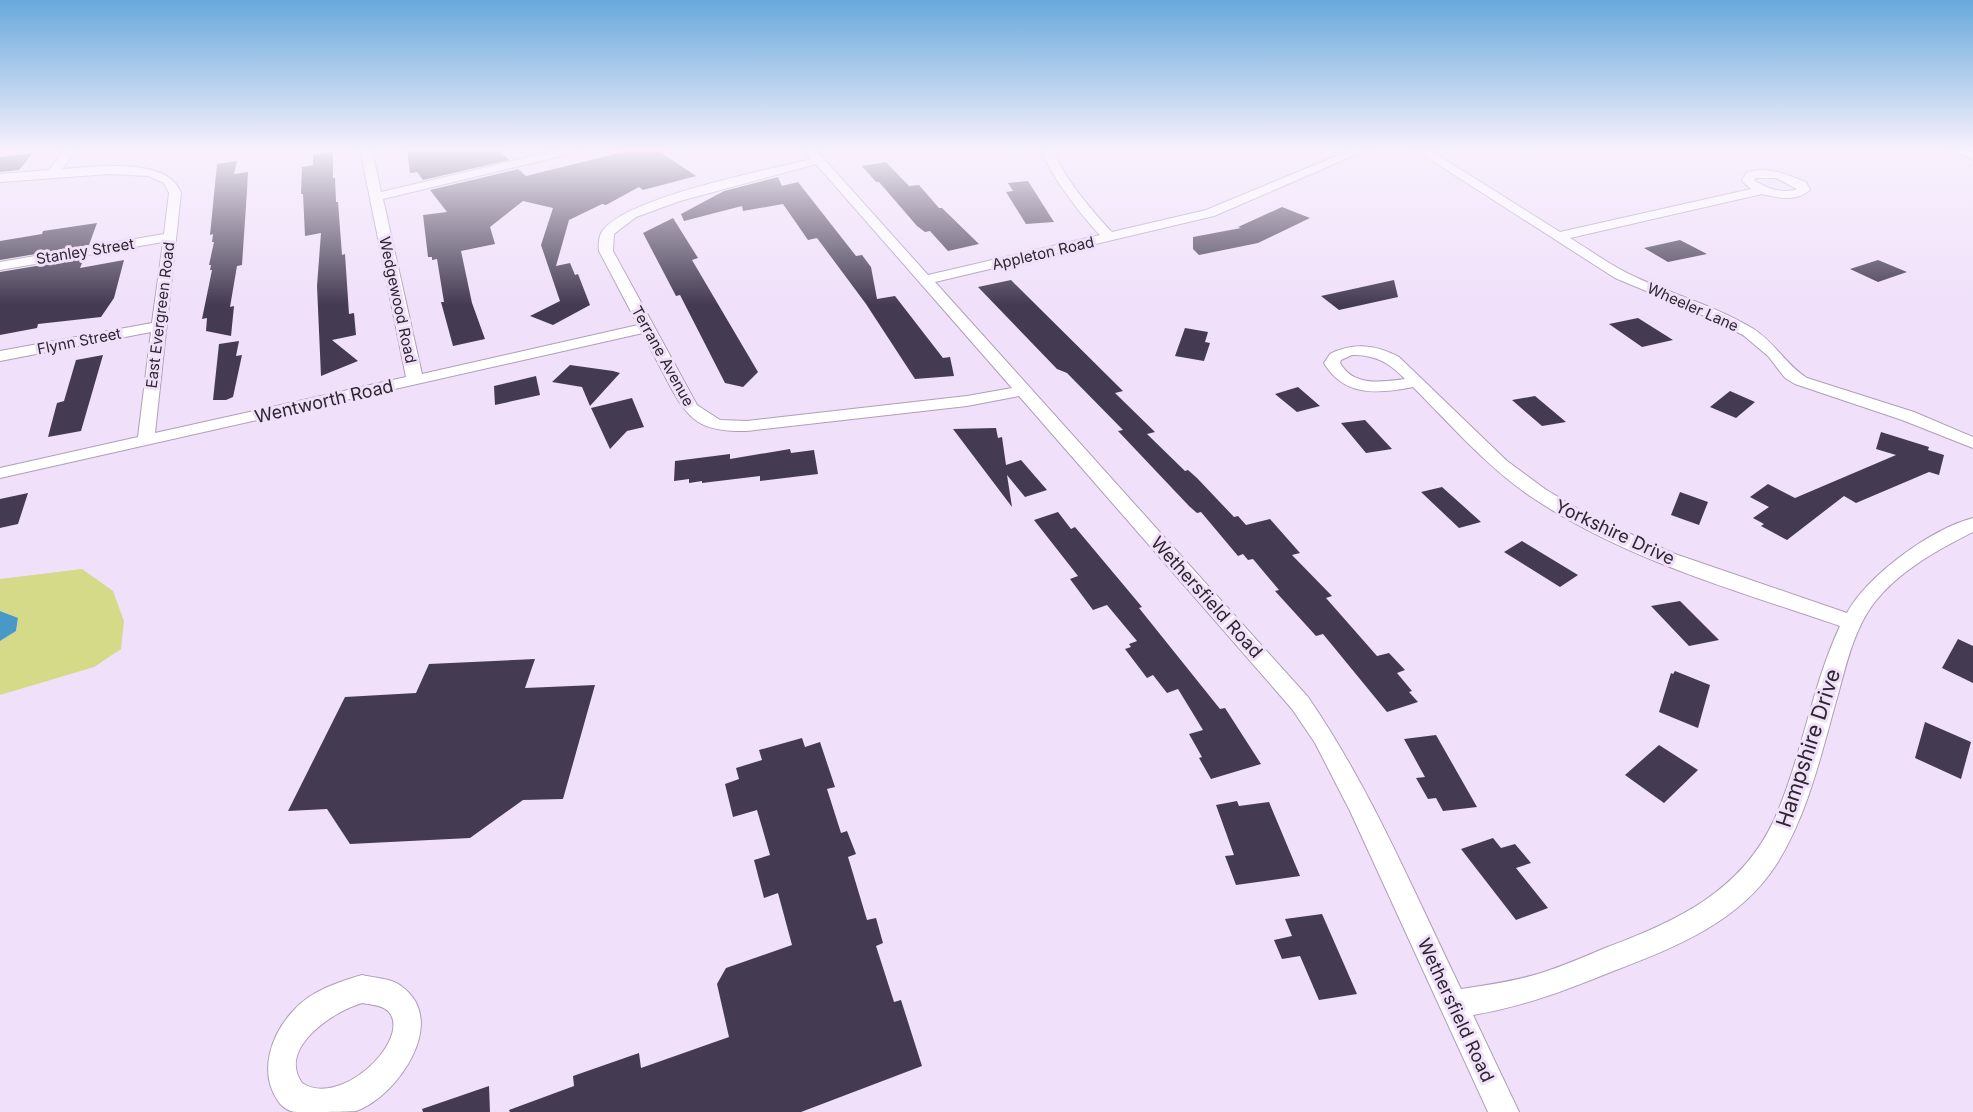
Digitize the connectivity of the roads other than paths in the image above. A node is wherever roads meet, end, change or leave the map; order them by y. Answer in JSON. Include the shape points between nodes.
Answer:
{"nodes":[{"id":1,"x":174,"y":201,"type":"edge"},
{"id":2,"x":377,"y":201,"type":"edge"},
{"id":3,"x":667,"y":201,"type":"edge"},
{"id":4,"x":855,"y":201,"type":"edge"},
{"id":5,"x":1080,"y":201,"type":"edge"},
{"id":6,"x":1243,"y":201,"type":"edge"},
{"id":7,"x":1500,"y":201,"type":"edge"},
{"id":8,"x":1715,"y":201,"type":"edge"},
{"id":9,"x":1559,"y":236,"type":"junction"},
{"id":10,"x":169,"y":237,"type":"junction"},
{"id":11,"x":1111,"y":238,"type":"junction"},
{"id":12,"x":0,"y":266,"type":"edge"},
{"id":13,"x":925,"y":280,"type":"junction"},
{"id":14,"x":158,"y":326,"type":"junction"},
{"id":15,"x":647,"y":328,"type":"junction"},
{"id":16,"x":0,"y":356,"type":"edge"},
{"id":17,"x":415,"y":380,"type":"junction"},
{"id":18,"x":1416,"y":381,"type":"dead end"},
{"id":19,"x":1022,"y":391,"type":"junction"},
{"id":20,"x":146,"y":441,"type":"junction"},
{"id":21,"x":1973,"y":443,"type":"edge"},
{"id":22,"x":0,"y":473,"type":"edge"},
{"id":23,"x":1973,"y":524,"type":"edge"},
{"id":24,"x":1851,"y":622,"type":"junction"},
{"id":25,"x":1453,"y":1004,"type":"junction"},
{"id":26,"x":320,"y":1109,"type":"edge"},
{"id":27,"x":1504,"y":1112,"type":"edge"}],
"edges":[{"from":1,"to":10,"type":"street","name":"East Evergreen Road"},
{"from":2,"to":17,"type":"street","name":"Wedgewood Road"},
{"from":3,"to":15,"type":"street","name":"Terrane Avenue","via":[[632,214],[614,226],[606,238],[606,252]]},
{"from":4,"to":13,"type":"street","name":"Wethersfield Road"},
{"from":5,"to":11,"type":"street"},
{"from":6,"to":11,"type":"street","name":"Appleton Road"},
{"from":7,"to":9,"type":"street","name":"Wheeler Lane"},
{"from":8,"to":9,"type":"street"},
{"from":9,"to":21,"type":"street","name":"Wheeler Lane","via":[[1620,275],[1748,333],[1802,381],[1908,416]]},
{"from":10,"to":12,"type":"street","name":"Stanley Street"},
{"from":10,"to":14,"type":"street","name":"East Evergreen Road"},
{"from":11,"to":13,"type":"street","name":"Appleton Road"},
{"from":13,"to":19,"type":"street","name":"Wethersfield Road"},
{"from":14,"to":16,"type":"street","name":"Flynn Street"},
{"from":14,"to":20,"type":"street","name":"East Evergreen Road"},
{"from":15,"to":17,"type":"street","name":"Wentworth Road"},
{"from":15,"to":19,"type":"street","name":"Terrane Avenue","via":[[690,408],[705,421],[717,425],[782,422]]},
{"from":17,"to":20,"type":"street","name":"Wentworth Road"},
{"from":18,"to":24,"type":"street","name":"Yorkshire Drive","via":[[1518,481],[1565,511],[1651,551]]},
{"from":19,"to":25,"type":"street","name":"Wethersfield Road","via":[[1300,703],[1341,767]]},
{"from":20,"to":22,"type":"street","name":"Wentworth Road"},
{"from":23,"to":24,"type":"street","name":"Hampshire Drive","via":[[1890,575]]},
{"from":24,"to":25,"type":"street","name":"Hampshire Drive","via":[[1796,799],[1766,859],[1744,887],[1688,928],[1651,943],[1542,986]]},
{"from":25,"to":27,"type":"street","name":"Wethersfield Road"},
{"from":26,"to":26,"type":"street","via":[[363,1091],[395,1060],[405,1042],[408,1024],[405,1008],[396,996],[362,989],[342,995],[321,1006],[290,1040],[282,1060],[282,1078],[289,1093]]}]}
